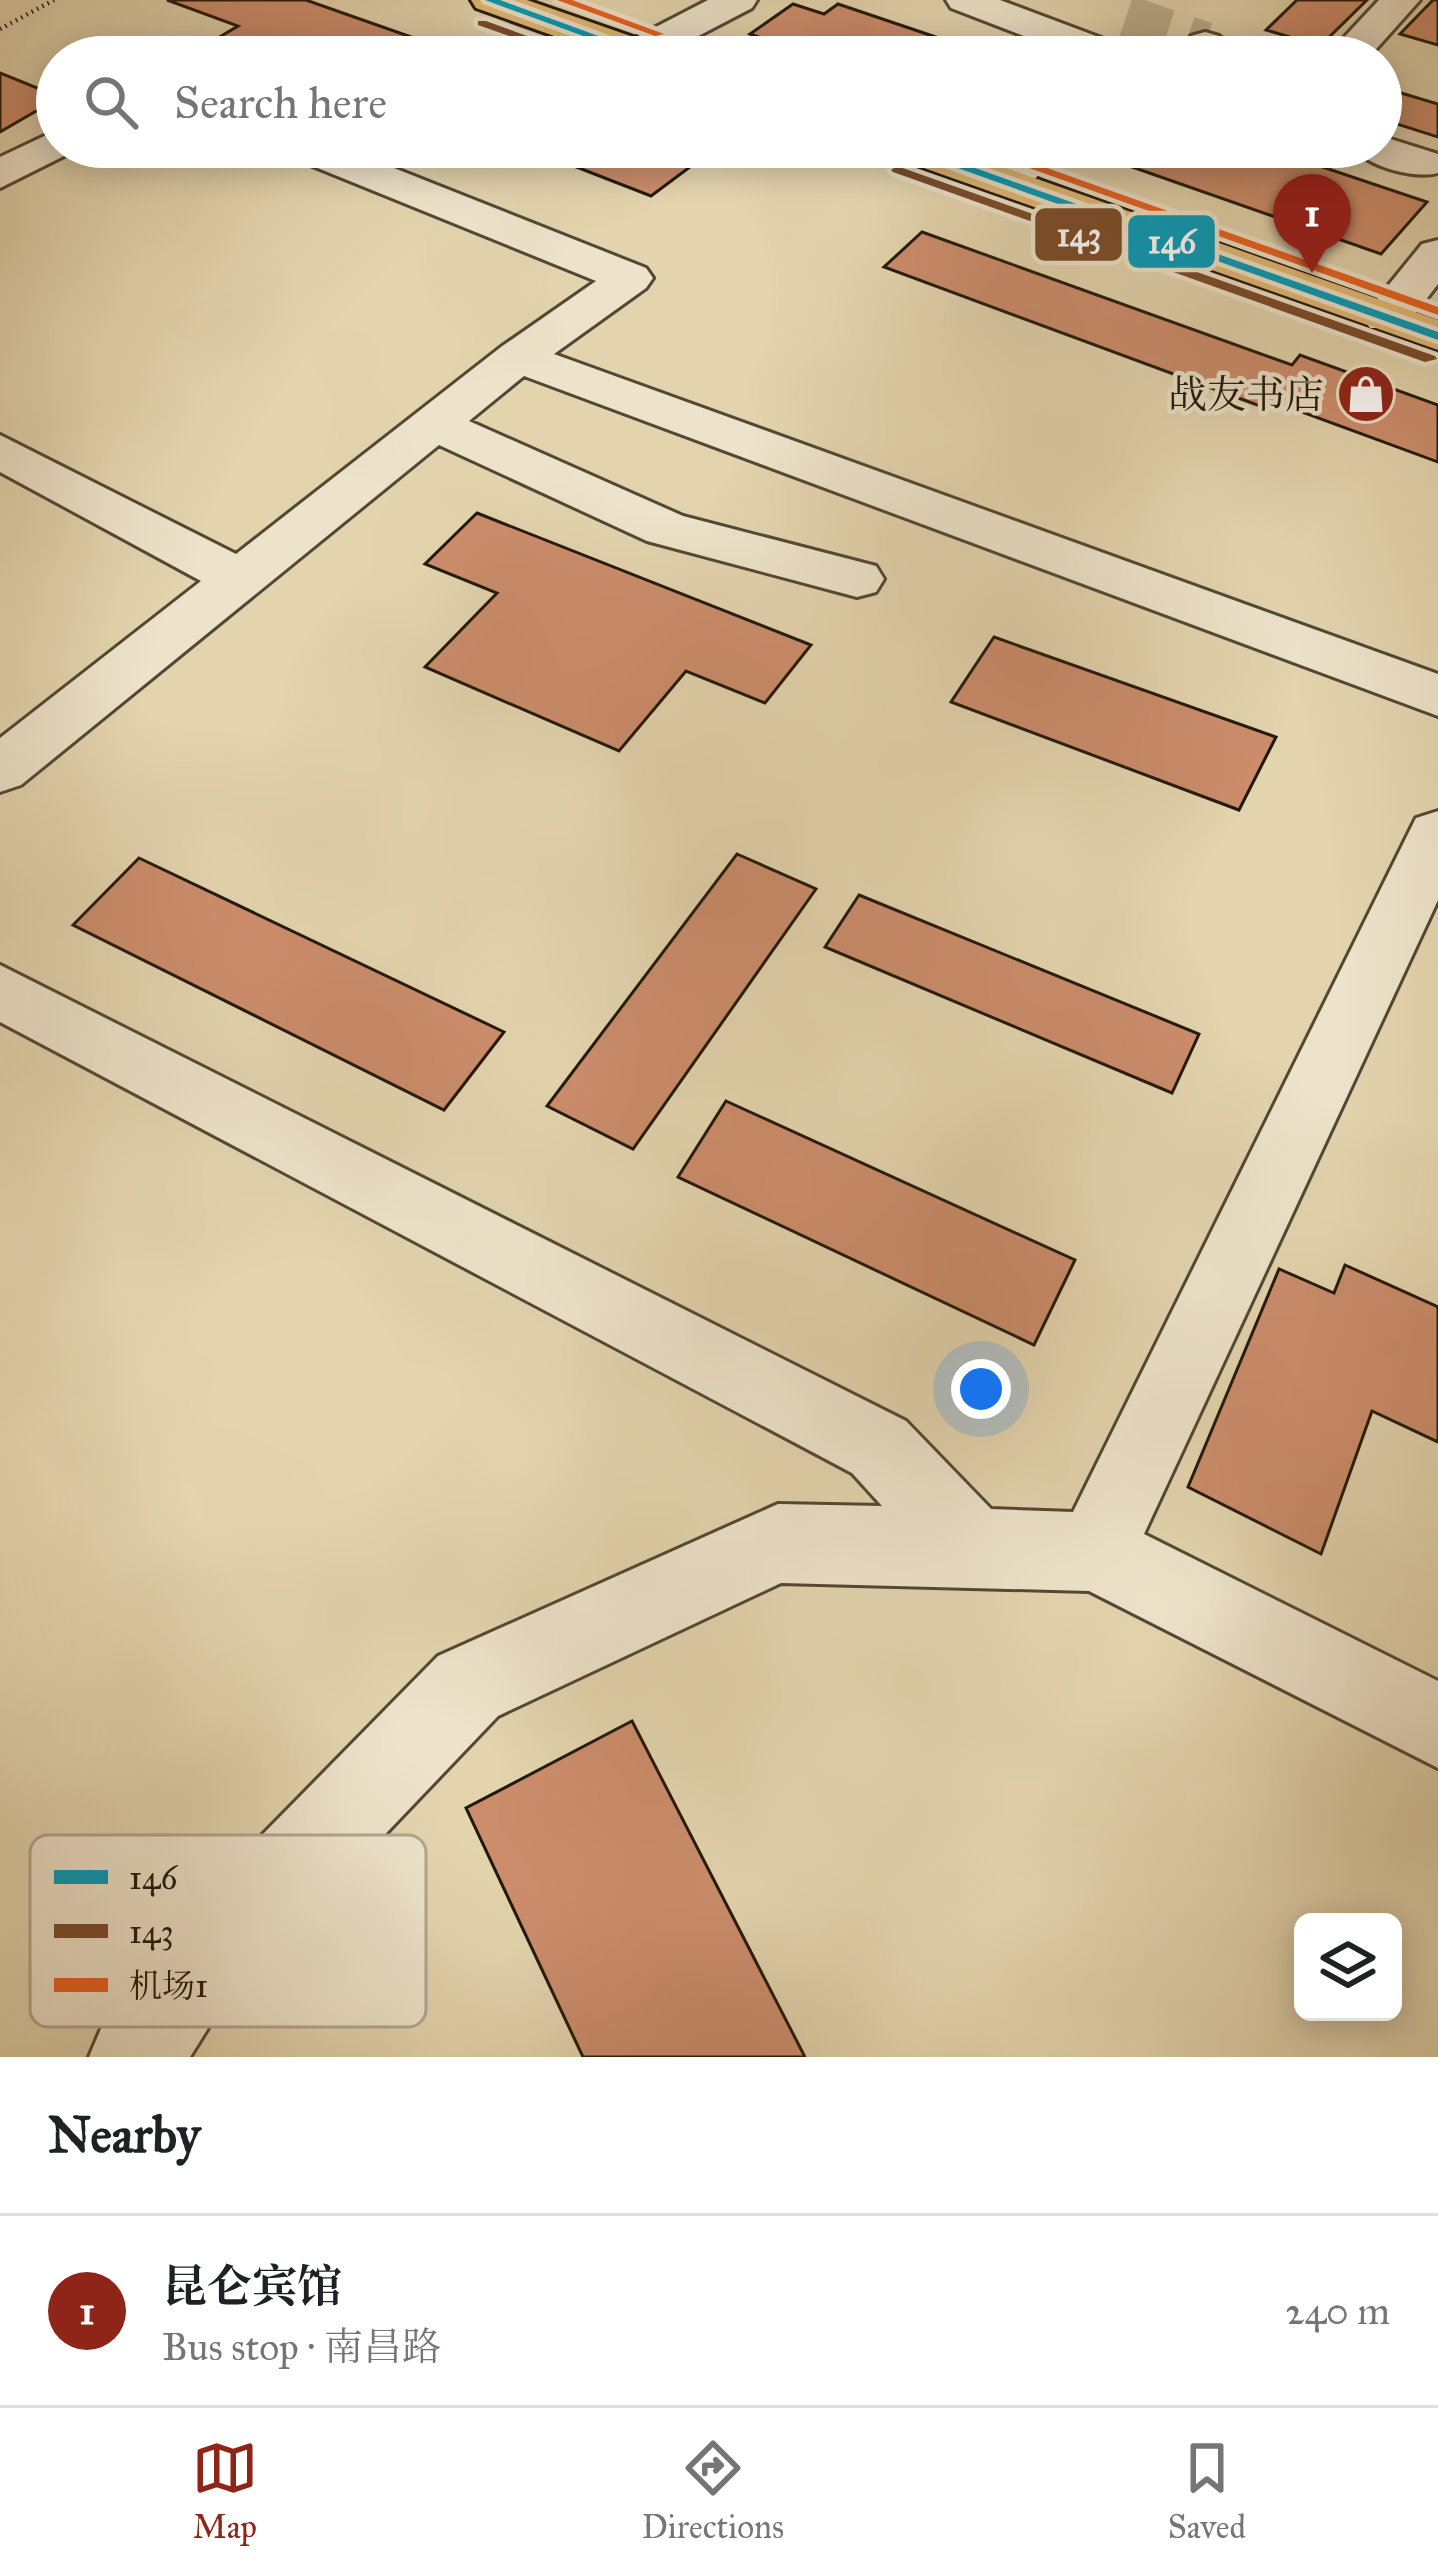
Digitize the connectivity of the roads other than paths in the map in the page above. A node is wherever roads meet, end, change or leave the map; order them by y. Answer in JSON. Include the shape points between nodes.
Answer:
{"nodes":[{"id":1,"x":490,"y":0,"type":"edge"},
{"id":2,"x":738,"y":0,"type":"edge"},
{"id":3,"x":965,"y":0,"type":"edge"},
{"id":4,"x":1401,"y":0,"type":"edge"},
{"id":5,"x":1107,"y":12,"type":"tunnel mouth"},
{"id":6,"x":1047,"y":31,"type":"junction"},
{"id":7,"x":593,"y":36,"type":"edge"},
{"id":8,"x":675,"y":36,"type":"edge"},
{"id":9,"x":1060,"y":36,"type":"tunnel mouth"},
{"id":10,"x":1367,"y":36,"type":"edge"},
{"id":11,"x":36,"y":154,"type":"edge"},
{"id":12,"x":1402,"y":156,"type":"edge"},
{"id":13,"x":1424,"y":164,"type":"dead end"},
{"id":14,"x":355,"y":168,"type":"edge"},
{"id":15,"x":964,"y":168,"type":"edge"},
{"id":16,"x":1023,"y":168,"type":"edge"},
{"id":17,"x":0,"y":175,"type":"edge"},
{"id":18,"x":1006,"y":183,"type":"junction"},
{"id":19,"x":1438,"y":254,"type":"edge"},
{"id":20,"x":1387,"y":318,"type":"junction"},
{"id":21,"x":1438,"y":336,"type":"edge"},
{"id":22,"x":518,"y":358,"type":"junction"},
{"id":23,"x":437,"y":425,"type":"junction"},
{"id":24,"x":0,"y":451,"type":"edge"},
{"id":25,"x":237,"y":577,"type":"junction"},
{"id":26,"x":857,"y":579,"type":"dead end"},
{"id":27,"x":1438,"y":696,"type":"edge"},
{"id":28,"x":0,"y":770,"type":"edge"},
{"id":29,"x":1438,"y":834,"type":"edge"},
{"id":30,"x":0,"y":991,"type":"edge"},
{"id":31,"x":974,"y":1549,"type":"junction"},
{"id":32,"x":1095,"y":1552,"type":"junction"},
{"id":33,"x":1438,"y":1726,"type":"edge"},
{"id":34,"x":324,"y":1835,"type":"edge"},
{"id":35,"x":155,"y":2027,"type":"edge"},
{"id":36,"x":136,"y":2057,"type":"edge"}],
"edges":[{"from":1,"to":7,"type":"main road"},
{"from":2,"to":8,"type":"street"},
{"from":3,"to":6,"type":"street"},
{"from":4,"to":10,"type":"street"},
{"from":5,"to":6,"type":"street","via":[[1085,9]]},
{"from":6,"to":9,"type":"street"},
{"from":11,"to":17,"type":"street"},
{"from":12,"to":13,"type":"street"},
{"from":14,"to":22,"type":"street","via":[[630,278]]},
{"from":15,"to":18,"type":"main road"},
{"from":16,"to":18,"type":"street"},
{"from":18,"to":20,"type":"main road"},
{"from":19,"to":20,"type":"street"},
{"from":20,"to":21,"type":"main road"},
{"from":22,"to":23,"type":"street"},
{"from":22,"to":27,"type":"street"},
{"from":23,"to":25,"type":"street"},
{"from":23,"to":26,"type":"street","via":[[666,529]]},
{"from":24,"to":25,"type":"street"},
{"from":25,"to":28,"type":"street"},
{"from":29,"to":32,"type":"street"},
{"from":30,"to":31,"type":"street","via":[[879,1447]]},
{"from":31,"to":32,"type":"street"},
{"from":31,"to":34,"type":"street","via":[[778,1543],[468,1686]]},
{"from":32,"to":33,"type":"street"},
{"from":35,"to":36,"type":"street"}]}
